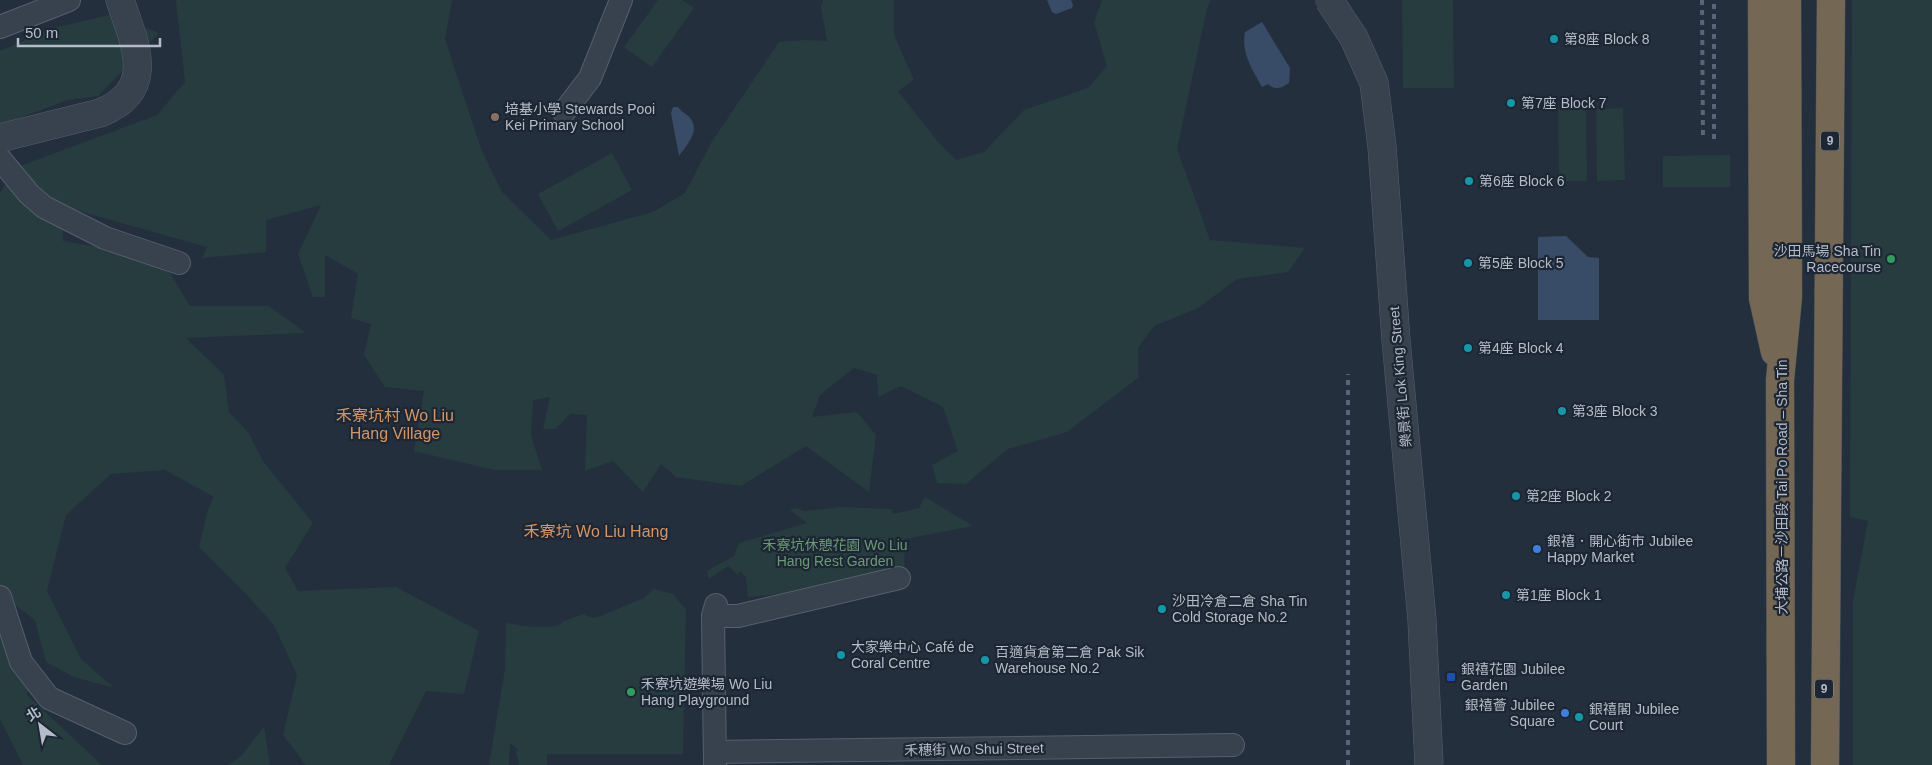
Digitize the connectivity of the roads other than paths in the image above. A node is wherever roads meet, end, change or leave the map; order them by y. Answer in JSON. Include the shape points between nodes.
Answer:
{"nodes":[{"id":1,"x":69,"y":0,"type":"edge"},
{"id":2,"x":120,"y":0,"type":"edge"},
{"id":3,"x":621,"y":0,"type":"edge"},
{"id":4,"x":1329,"y":0,"type":"edge"},
{"id":5,"x":1762,"y":0,"type":"edge"},
{"id":6,"x":1787,"y":0,"type":"edge"},
{"id":7,"x":1831,"y":0,"type":"edge"},
{"id":8,"x":0,"y":26,"type":"edge"},
{"id":9,"x":564,"y":112,"type":"dead end"},
{"id":10,"x":0,"y":138,"type":"edge"},
{"id":11,"x":0,"y":159,"type":"edge"},
{"id":12,"x":179,"y":263,"type":"dead end"},
{"id":13,"x":1780,"y":380,"type":"junction"},
{"id":14,"x":899,"y":578,"type":"dead end"},
{"id":15,"x":0,"y":597,"type":"edge"},
{"id":16,"x":125,"y":733,"type":"dead end"},
{"id":17,"x":1233,"y":745,"type":"dead end"},
{"id":18,"x":1072,"y":756,"type":"edge"},
{"id":19,"x":715,"y":759,"type":"edge"},
{"id":20,"x":1429,"y":765,"type":"edge"},
{"id":21,"x":1781,"y":765,"type":"edge"},
{"id":22,"x":1825,"y":765,"type":"edge"}],
"edges":[{"from":1,"to":8,"type":"street"},
{"from":2,"to":10,"type":"street","via":[[138,62],[136,82],[126,97],[100,113]]},
{"from":3,"to":9,"type":"street","via":[[590,78]]},
{"from":4,"to":20,"type":"street","name":"樂景街 Lok King Street","bridge":true,"via":[[1354,38],[1374,83],[1422,620]]},
{"from":5,"to":13,"type":"highway","via":[[1763,298]]},
{"from":6,"to":13,"type":"highway","name":"大埔公路－沙田段 Tai Po Road – Sha Tin","via":[[1788,297]]},
{"from":7,"to":22,"type":"highway","number":"9"},
{"from":11,"to":12,"type":"street","via":[[44,207],[105,238]]},
{"from":13,"to":21,"type":"highway","name":"大埔公路－沙田段 Tai Po Road – Sha Tin"},
{"from":14,"to":19,"type":"street","via":[[738,616],[714,610]]},
{"from":15,"to":16,"type":"street","via":[[21,662],[49,698]]},
{"from":17,"to":18,"type":"street","name":"禾穗街 Wo Shui Street"},
{"from":18,"to":19,"type":"street","name":"禾穗街 Wo Shui Street"}]}
